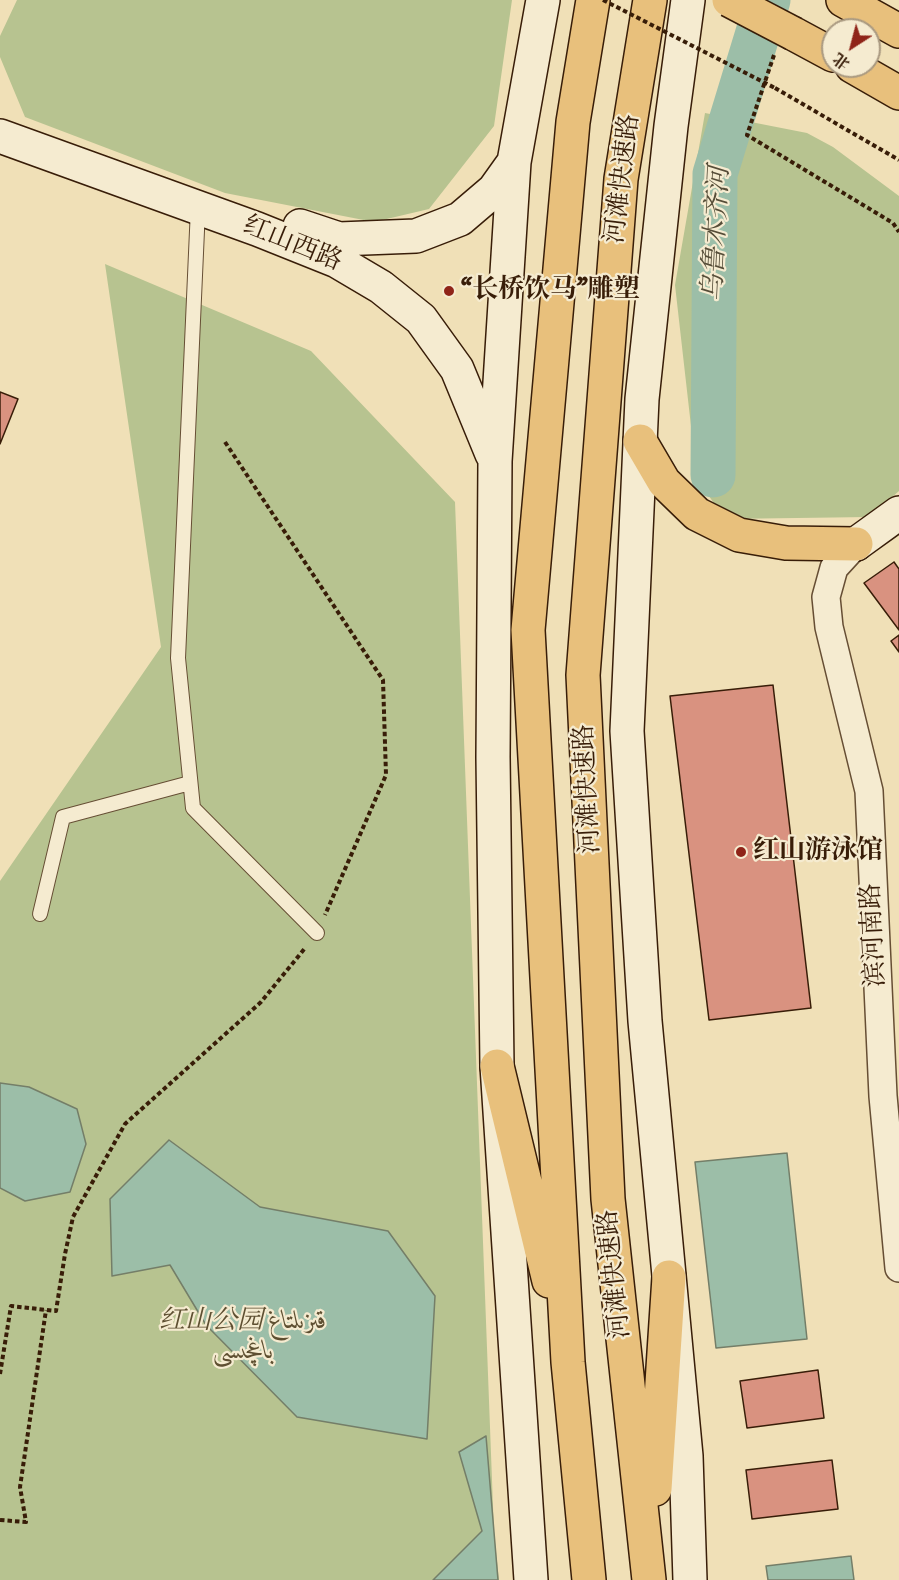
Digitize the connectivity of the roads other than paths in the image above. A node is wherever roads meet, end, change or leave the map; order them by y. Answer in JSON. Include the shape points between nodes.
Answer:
{"nodes":[{"id":1,"x":543,"y":0,"type":"edge"},
{"id":2,"x":593,"y":0,"type":"edge"},
{"id":3,"x":650,"y":0,"type":"edge"},
{"id":4,"x":688,"y":0,"type":"edge"},
{"id":5,"x":729,"y":0,"type":"edge"},
{"id":6,"x":843,"y":0,"type":"edge"},
{"id":7,"x":899,"y":31,"type":"edge"},
{"id":8,"x":821,"y":52,"type":"edge"},
{"id":9,"x":873,"y":78,"type":"edge"},
{"id":10,"x":899,"y":93,"type":"edge"},
{"id":11,"x":0,"y":117,"type":"edge"},
{"id":12,"x":0,"y":136,"type":"edge"},
{"id":13,"x":514,"y":162,"type":"junction"},
{"id":14,"x":198,"y":208,"type":"junction"},
{"id":15,"x":640,"y":441,"type":"junction"},
{"id":16,"x":495,"y":461,"type":"junction"},
{"id":17,"x":899,"y":513,"type":"edge"},
{"id":18,"x":856,"y":544,"type":"junction"},
{"id":19,"x":190,"y":783,"type":"junction"},
{"id":20,"x":40,"y":914,"type":"dead end"},
{"id":21,"x":317,"y":933,"type":"road end"},
{"id":22,"x":497,"y":1066,"type":"junction"},
{"id":23,"x":899,"y":1261,"type":"edge"},
{"id":24,"x":899,"y":1268,"type":"edge"},
{"id":25,"x":669,"y":1277,"type":"junction"},
{"id":26,"x":568,"y":1362,"type":"junction"},
{"id":27,"x":649,"y":1579,"type":"edge"},
{"id":28,"x":531,"y":1580,"type":"edge"},
{"id":29,"x":589,"y":1580,"type":"edge"},
{"id":30,"x":690,"y":1580,"type":"edge"}],
"edges":[{"from":1,"to":13,"type":"street"},
{"from":2,"to":26,"type":"main road","name":"河滩快速路","via":[[573,122],[528,630]]},
{"from":3,"to":27,"type":"main road","name":"河滩快速路","via":[[621,179],[583,675],[608,1198]]},
{"from":4,"to":15,"type":"street","via":[[671,126]]},
{"from":5,"to":8,"type":"main road","bridge":true,"via":[[785,39]]},
{"from":6,"to":7,"type":"main road"},
{"from":9,"to":10,"type":"main road"},
{"from":11,"to":13,"type":"street","name":"红山西路","via":[[189,189],[339,239],[416,236],[460,219],[494,190]]},
{"from":12,"to":14,"type":"street","name":"红山西路"},
{"from":13,"to":16,"type":"street"},
{"from":14,"to":16,"type":"street","name":"红山西路","via":[[337,261],[381,287],[421,319],[457,369]]},
{"from":14,"to":19,"type":"lane","via":[[178,658]]},
{"from":15,"to":18,"type":"main road","via":[[664,482],[697,514],[739,535],[786,543]]},
{"from":15,"to":25,"type":"street","via":[[627,731],[645,1021]]},
{"from":16,"to":22,"type":"street"},
{"from":17,"to":18,"type":"street"},
{"from":18,"to":23,"type":"street","name":"滨河南路","via":[[834,568],[826,597],[829,627],[869,791],[883,1096]]},
{"from":19,"to":20,"type":"lane","via":[[63,817]]},
{"from":19,"to":21,"type":"lane","via":[[193,808]]},
{"from":22,"to":26,"type":"main road"},
{"from":22,"to":28,"type":"street"},
{"from":23,"to":24,"type":"street","name":"滨河南路"},
{"from":25,"to":27,"type":"main road"},
{"from":25,"to":30,"type":"street","via":[[686,1456]]},
{"from":26,"to":29,"type":"main road","name":"河滩快速路"}]}
